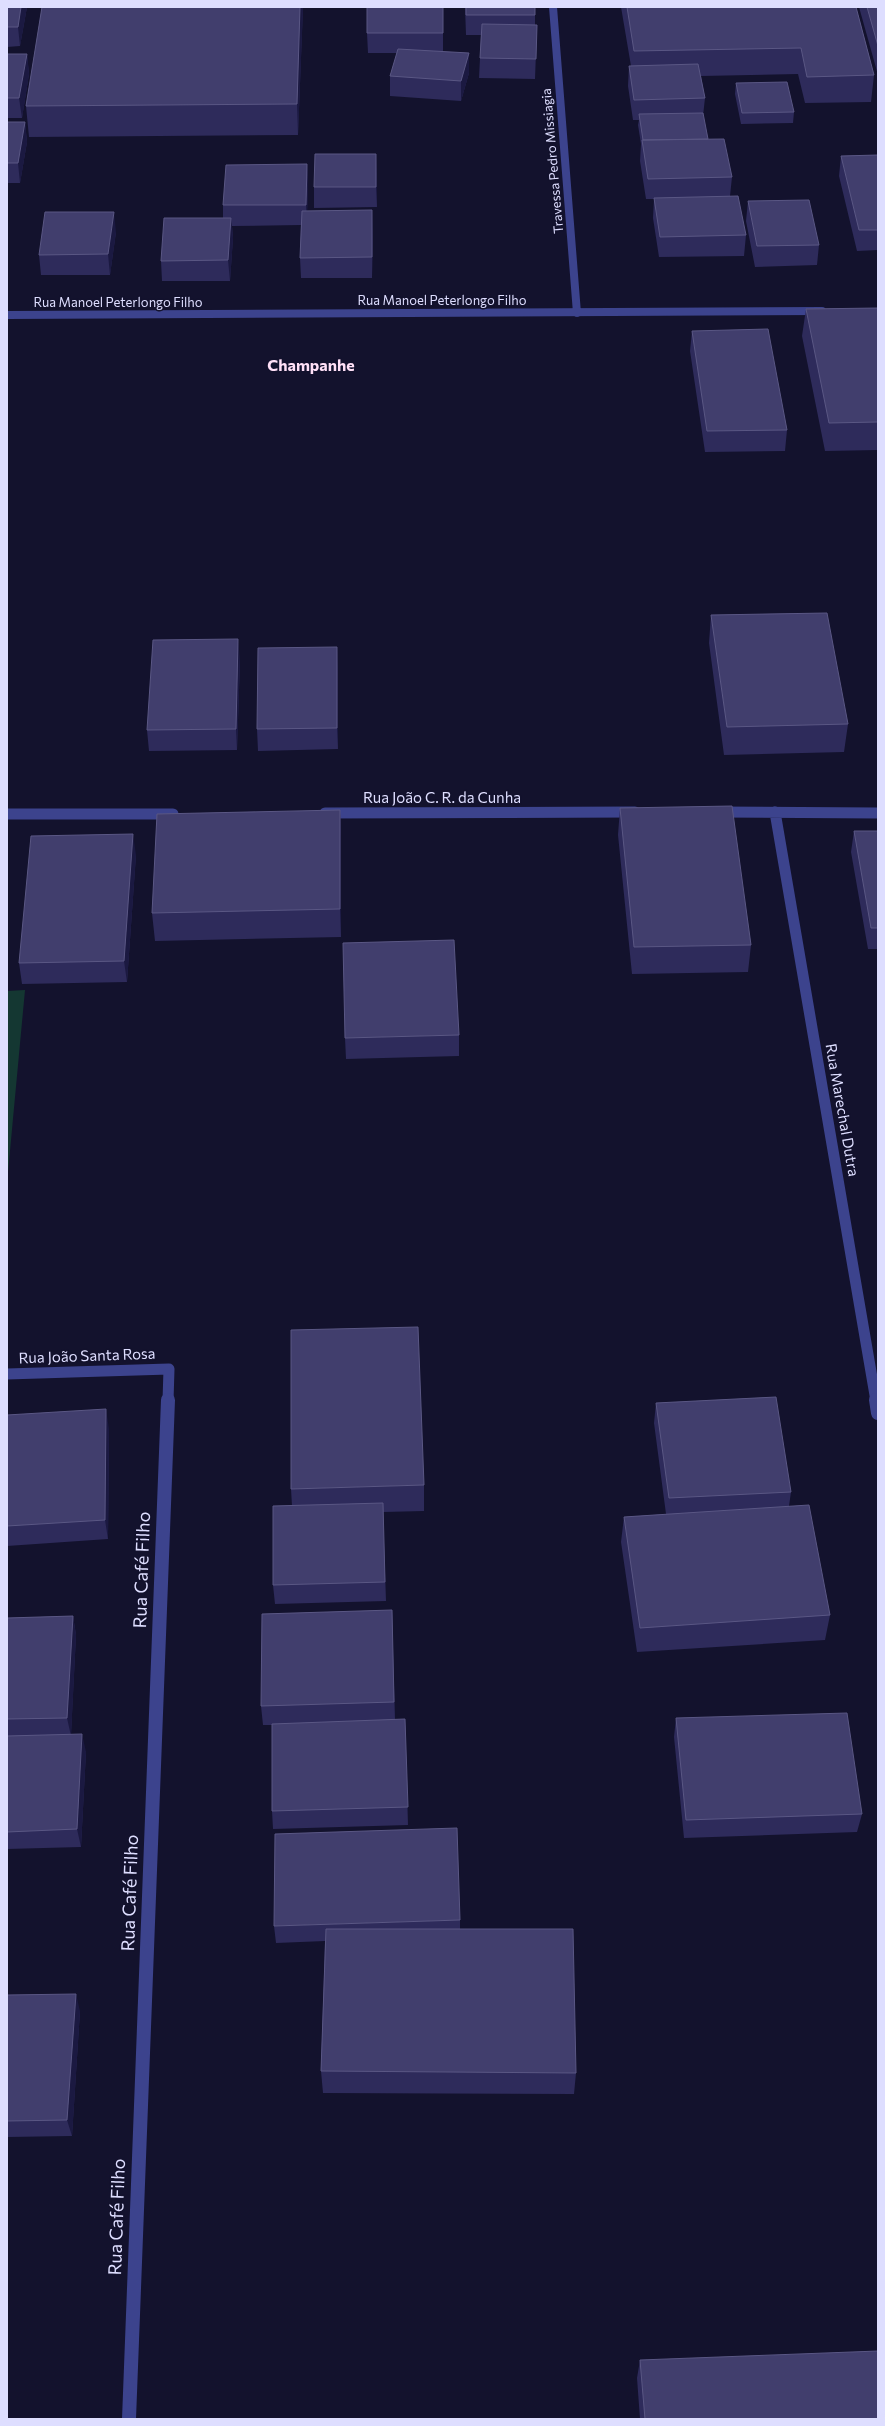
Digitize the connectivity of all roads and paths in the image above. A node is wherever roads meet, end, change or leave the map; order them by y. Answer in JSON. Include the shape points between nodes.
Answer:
{"nodes":[{"id":1,"x":553,"y":7,"type":"edge"},
{"id":2,"x":830,"y":311,"type":"edge"},
{"id":3,"x":577,"y":313,"type":"junction"},
{"id":4,"x":7,"y":315,"type":"edge"},
{"id":5,"x":648,"y":812,"type":"edge"},
{"id":6,"x":704,"y":812,"type":"edge"},
{"id":7,"x":775,"y":812,"type":"junction"},
{"id":8,"x":316,"y":813,"type":"edge"},
{"id":9,"x":878,"y":813,"type":"edge"},
{"id":10,"x":7,"y":814,"type":"edge"},
{"id":11,"x":181,"y":814,"type":"edge"},
{"id":12,"x":169,"y":1369,"type":"joint"},
{"id":13,"x":7,"y":1374,"type":"edge"},
{"id":14,"x":878,"y":1413,"type":"edge"},
{"id":15,"x":129,"y":2419,"type":"edge"}],
"edges":[{"from":1,"to":3,"type":"street","name":"Travessa Pedro Missiagia"},
{"from":2,"to":3,"type":"street","name":"Rua Manoel Peterlongo Filho"},
{"from":3,"to":4,"type":"street","name":"Rua Manoel Peterlongo Filho"},
{"from":5,"to":8,"type":"street","name":"Rua João C. R. da Cunha"},
{"from":6,"to":7,"type":"street"},
{"from":7,"to":9,"type":"street"},
{"from":7,"to":14,"type":"street","name":"Rua Marechal Dutra"},
{"from":10,"to":11,"type":"street"},
{"from":12,"to":13,"type":"street","name":"Rua João Santa Rosa"},
{"from":12,"to":15,"type":"street","name":"Rua Café Filho"}]}
